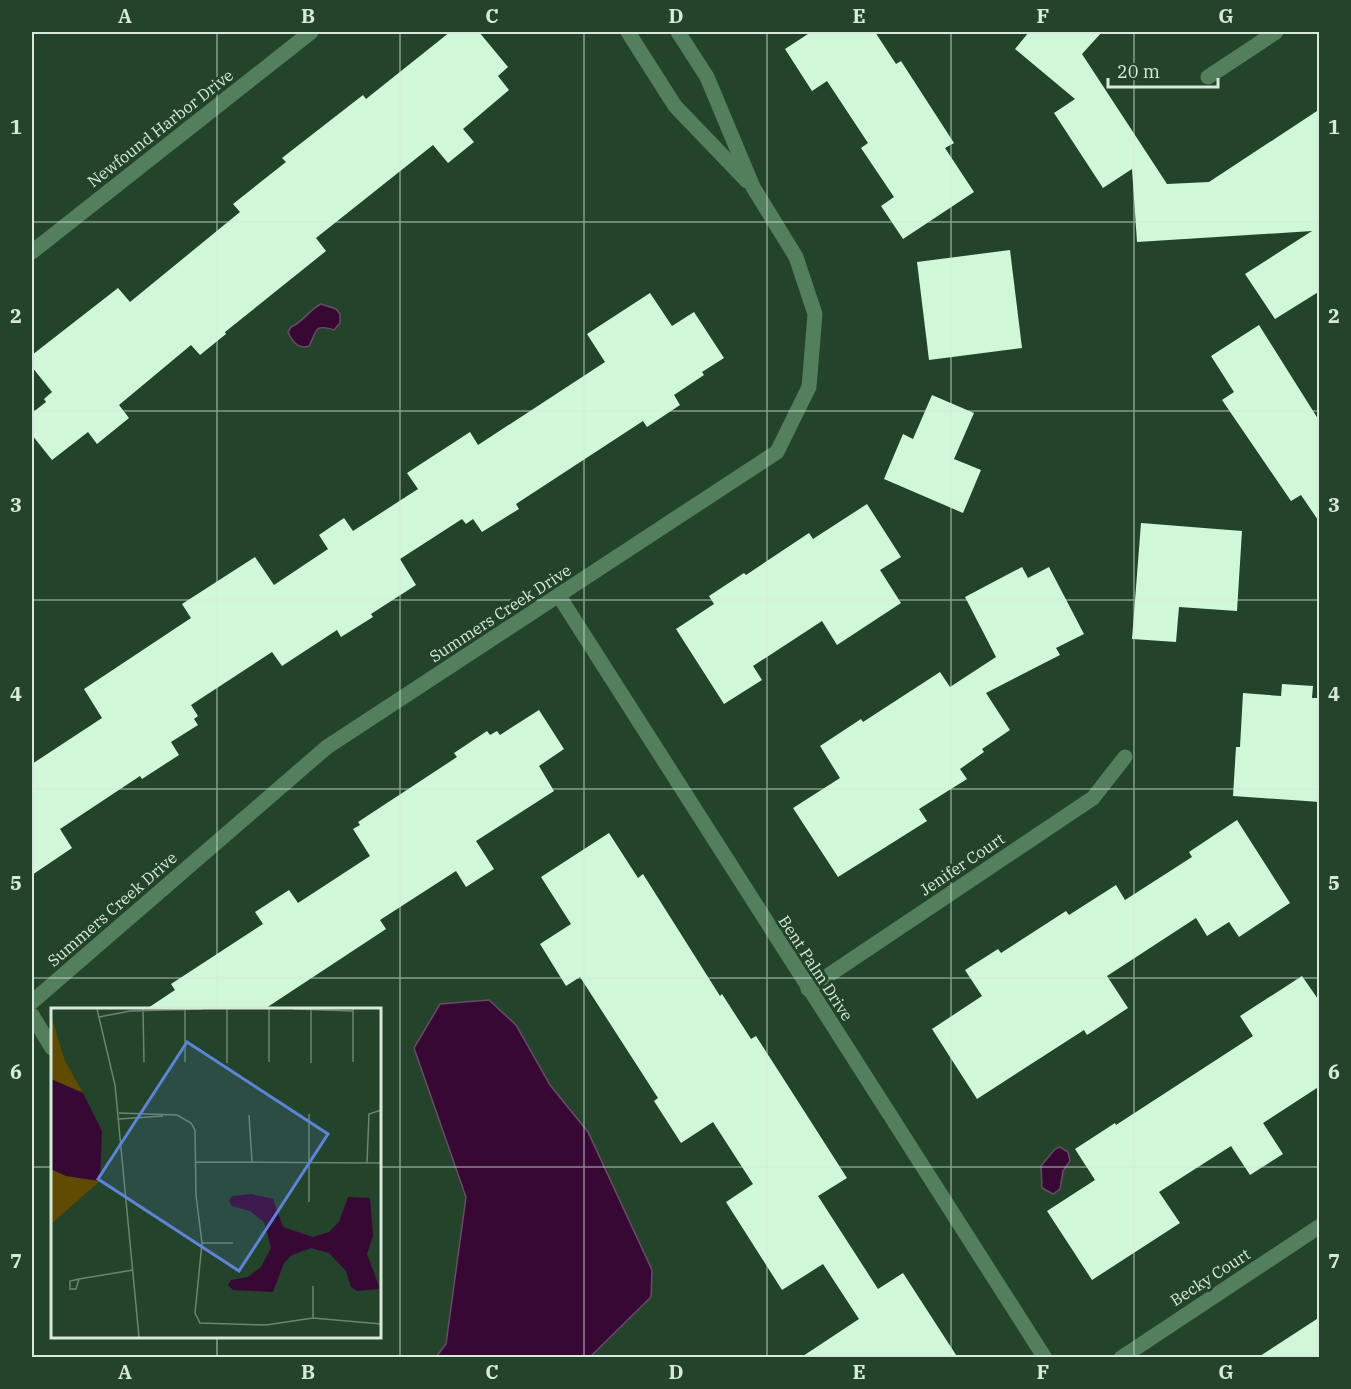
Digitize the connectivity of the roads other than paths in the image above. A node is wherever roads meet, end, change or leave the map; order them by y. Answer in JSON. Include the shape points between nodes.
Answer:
{"nodes":[{"id":1,"x":311,"y":32,"type":"edge"},
{"id":2,"x":628,"y":32,"type":"edge"},
{"id":3,"x":678,"y":32,"type":"edge"},
{"id":4,"x":1276,"y":32,"type":"edge"},
{"id":5,"x":1208,"y":76,"type":"dead end"},
{"id":6,"x":753,"y":187,"type":"junction"},
{"id":7,"x":32,"y":252,"type":"edge"},
{"id":8,"x":559,"y":596,"type":"junction"},
{"id":9,"x":1125,"y":758,"type":"dead end"},
{"id":10,"x":808,"y":988,"type":"junction"},
{"id":11,"x":32,"y":1002,"type":"edge"},
{"id":12,"x":32,"y":1016,"type":"edge"},
{"id":13,"x":51,"y":1046,"type":"edge"},
{"id":14,"x":1320,"y":1226,"type":"edge"},
{"id":15,"x":1045,"y":1358,"type":"edge"},
{"id":16,"x":1121,"y":1358,"type":"edge"}],
"edges":[{"from":1,"to":7,"type":"street","name":"Newfound Harbor Drive"},
{"from":2,"to":6,"type":"street","name":"Summers Creek Drive","via":[[675,106]]},
{"from":3,"to":6,"type":"street","name":"Summers Creek Drive","via":[[707,77]]},
{"from":4,"to":5,"type":"street"},
{"from":6,"to":8,"type":"street","name":"Summers Creek Drive","via":[[796,257],[815,314],[809,387],[777,452]]},
{"from":8,"to":10,"type":"street","name":"Bent Palm Drive"},
{"from":8,"to":11,"type":"street","name":"Summers Creek Drive","via":[[327,747]]},
{"from":9,"to":10,"type":"street","name":"Jenifer Court","via":[[1093,798]]},
{"from":10,"to":15,"type":"street","name":"Bent Palm Drive"},
{"from":12,"to":13,"type":"street"},
{"from":14,"to":16,"type":"street","name":"Becky Court"}]}
